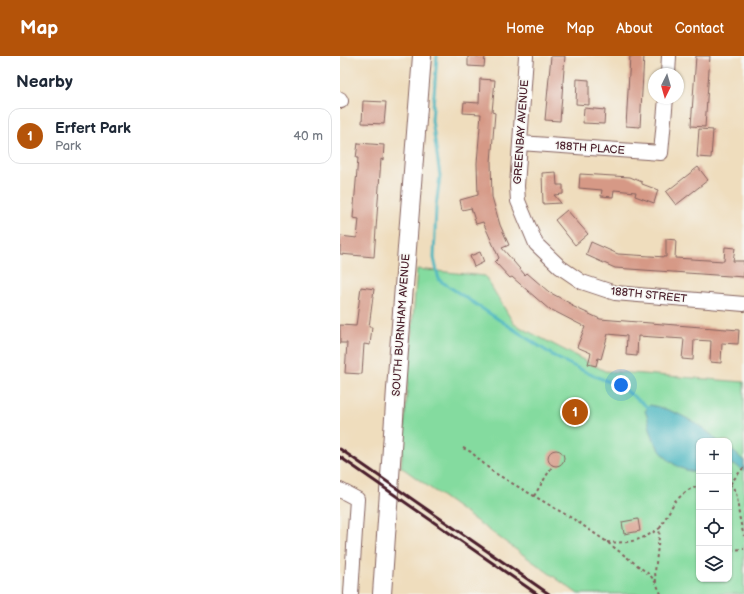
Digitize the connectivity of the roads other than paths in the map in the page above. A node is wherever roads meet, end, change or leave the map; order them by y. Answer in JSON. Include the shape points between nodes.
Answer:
{"nodes":[{"id":1,"x":422,"y":56,"type":"edge"},
{"id":2,"x":526,"y":56,"type":"edge"},
{"id":3,"x":670,"y":56,"type":"edge"},
{"id":4,"x":669,"y":68,"type":"edge"},
{"id":5,"x":665,"y":104,"type":"edge"},
{"id":6,"x":520,"y":143,"type":"junction"},
{"id":7,"x":560,"y":267,"type":"joint"},
{"id":8,"x":744,"y":304,"type":"edge"},
{"id":9,"x":340,"y":490,"type":"edge"},
{"id":10,"x":351,"y":594,"type":"edge"},
{"id":11,"x":382,"y":594,"type":"edge"}],
"edges":[{"from":1,"to":11,"type":"main road","name":"SOUTH BURNHAM AVENUE"},
{"from":2,"to":6,"type":"street","name":"GREENBAY AVENUE"},
{"from":3,"to":4,"type":"street"},
{"from":5,"to":6,"type":"street","name":"188TH PLACE","via":[[660,153]]},
{"from":6,"to":7,"type":"street","name":"GREENBAY AVENUE","via":[[518,201],[536,244]]},
{"from":7,"to":8,"type":"street","name":"188TH STREET","via":[[582,282],[615,293]]},
{"from":9,"to":10,"type":"street","via":[[357,499]]}]}
